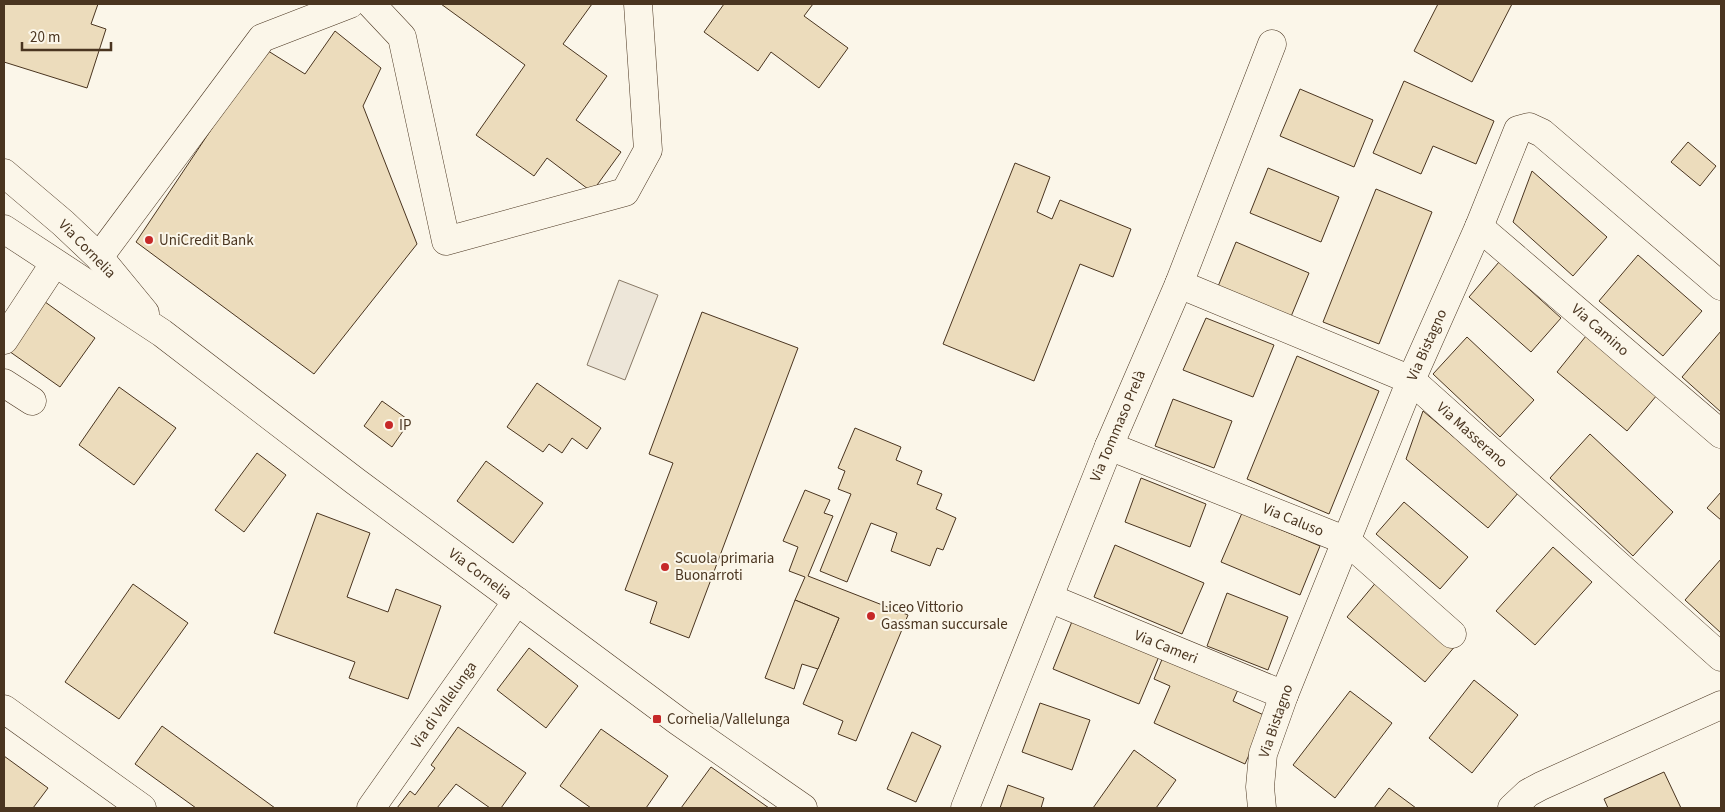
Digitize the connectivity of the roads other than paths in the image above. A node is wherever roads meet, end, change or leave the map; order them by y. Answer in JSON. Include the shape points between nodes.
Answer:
{"nodes":[{"id":1,"x":350,"y":4,"type":"edge"},
{"id":2,"x":371,"y":4,"type":"edge"},
{"id":3,"x":638,"y":4,"type":"edge"},
{"id":4,"x":1272,"y":44,"type":"dead end"},
{"id":5,"x":4,"y":173,"type":"edge"},
{"id":6,"x":1479,"y":227,"type":"junction"},
{"id":7,"x":4,"y":229,"type":"edge"},
{"id":8,"x":99,"y":257,"type":"junction"},
{"id":9,"x":54,"y":264,"type":"junction"},
{"id":10,"x":1179,"y":284,"type":"junction"},
{"id":11,"x":1721,"y":286,"type":"edge"},
{"id":12,"x":162,"y":333,"type":"junction"},
{"id":13,"x":4,"y":340,"type":"edge"},
{"id":14,"x":1411,"y":380,"type":"junction"},
{"id":15,"x":4,"y":383,"type":"edge"},
{"id":16,"x":32,"y":401,"type":"dead end"},
{"id":17,"x":1721,"y":434,"type":"edge"},
{"id":18,"x":1109,"y":446,"type":"junction"},
{"id":19,"x":1347,"y":541,"type":"junction"},
{"id":20,"x":1049,"y":598,"type":"junction"},
{"id":21,"x":517,"y":601,"type":"junction"},
{"id":22,"x":1452,"y":634,"type":"dead end"},
{"id":23,"x":1721,"y":657,"type":"edge"},
{"id":24,"x":1284,"y":695,"type":"junction"},
{"id":25,"x":1721,"y":705,"type":"edge"},
{"id":26,"x":4,"y":709,"type":"edge"},
{"id":27,"x":142,"y":808,"type":"edge"},
{"id":28,"x":371,"y":808,"type":"edge"},
{"id":29,"x":803,"y":808,"type":"edge"},
{"id":30,"x":965,"y":808,"type":"edge"},
{"id":31,"x":1262,"y":808,"type":"edge"},
{"id":32,"x":1512,"y":808,"type":"edge"}],
"edges":[{"from":1,"to":8,"type":"street","via":[[262,38]]},
{"from":2,"to":3,"type":"street","via":[[402,37],[446,242],[625,192],[648,150]]},
{"from":4,"to":10,"type":"street","name":"Via Tommaso Prelà"},
{"from":5,"to":8,"type":"street","name":"Via Cornelia"},
{"from":6,"to":11,"type":"street","name":"Via Bistagno","via":[[1518,130],[1534,128]]},
{"from":6,"to":14,"type":"street","name":"Via Bistagno"},
{"from":6,"to":17,"type":"street","name":"Via Camino"},
{"from":7,"to":9,"type":"street","name":"Via Cornelia"},
{"from":8,"to":12,"type":"street","name":"Via Cornelia"},
{"from":9,"to":12,"type":"street","name":"Via Cornelia"},
{"from":9,"to":13,"type":"street"},
{"from":10,"to":14,"type":"street","name":"Via Masserano"},
{"from":10,"to":18,"type":"street","name":"Via Tommaso Prelà"},
{"from":12,"to":21,"type":"street","name":"Via Cornelia"},
{"from":14,"to":19,"type":"street","name":"Via Bistagno"},
{"from":14,"to":23,"type":"street","name":"Via Masserano"},
{"from":15,"to":16,"type":"street"},
{"from":18,"to":19,"type":"street","name":"Via Caluso"},
{"from":18,"to":20,"type":"street","name":"Via Tommaso Prelà"},
{"from":19,"to":22,"type":"street","name":"Via Caluso"},
{"from":19,"to":24,"type":"street","name":"Via Bistagno"},
{"from":20,"to":24,"type":"street","name":"Via Cameri"},
{"from":20,"to":30,"type":"street","name":"Via Tommaso Prelà"},
{"from":21,"to":28,"type":"street","name":"Via di Vallelunga"},
{"from":21,"to":29,"type":"street","name":"Via Cornelia"},
{"from":24,"to":31,"type":"street","name":"Via Bistagno","via":[[1264,754],[1260,788]]},
{"from":25,"to":32,"type":"street","via":[[1541,786]]},
{"from":26,"to":27,"type":"street"}]}
